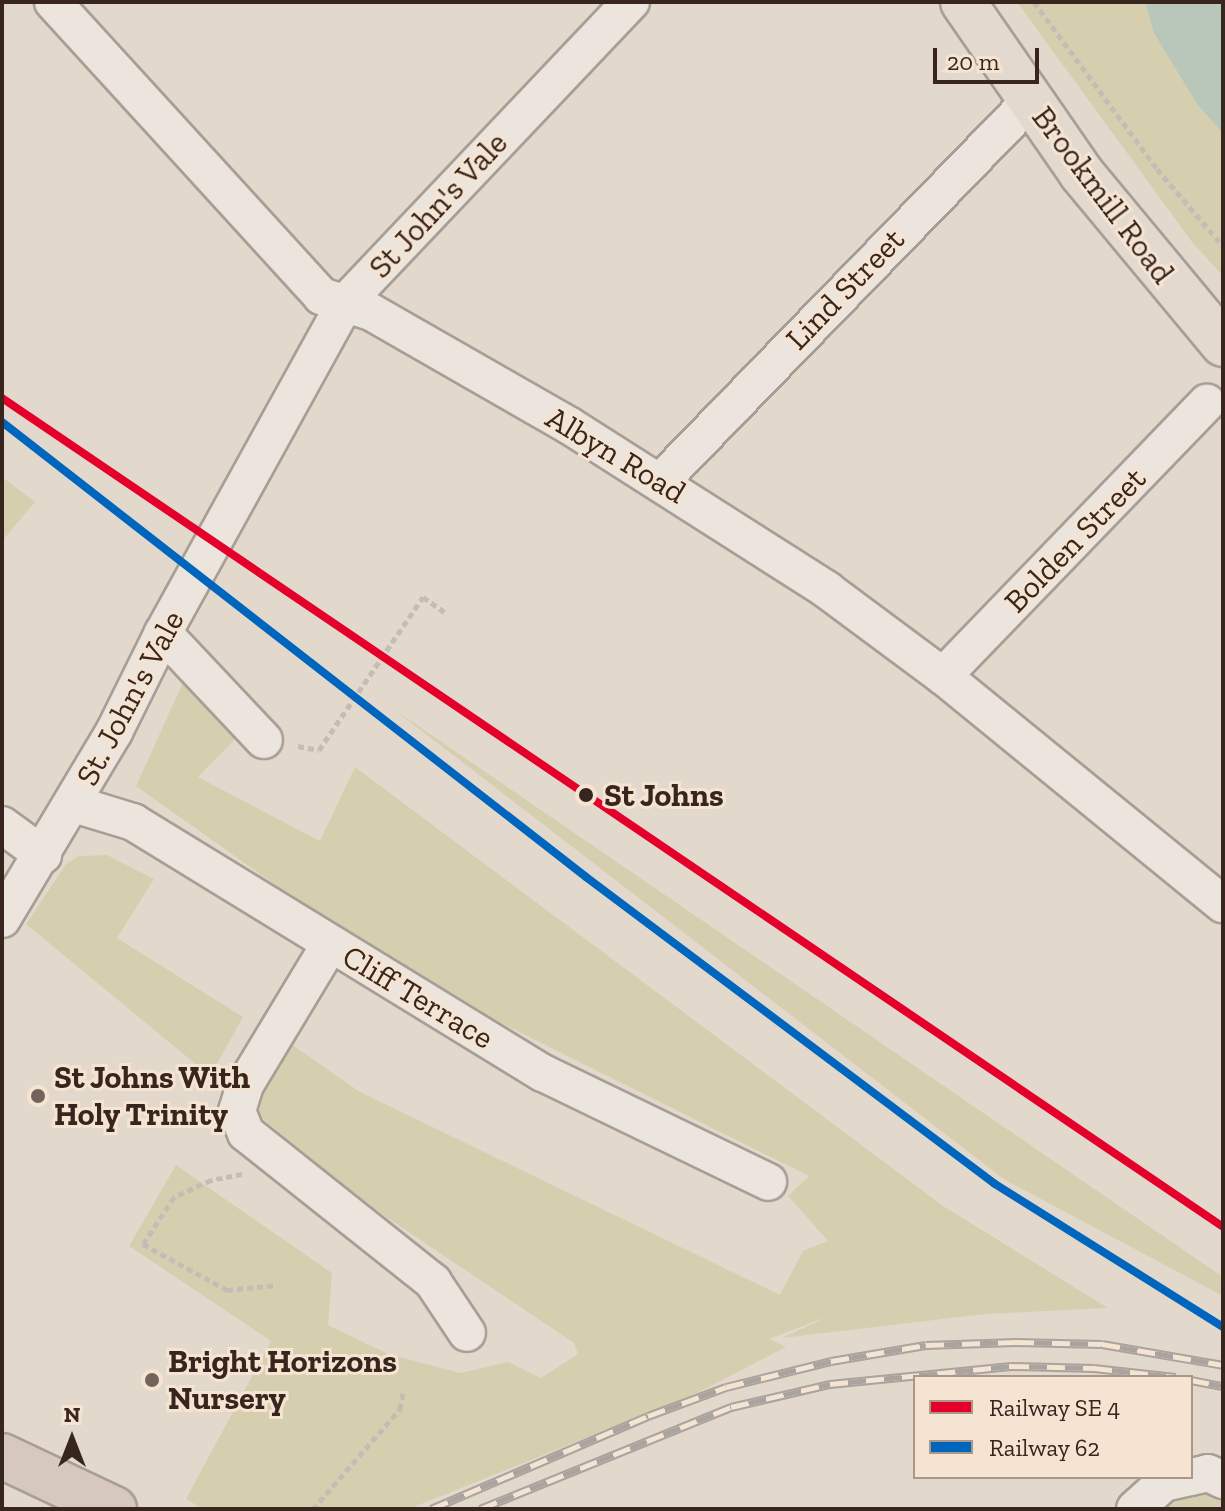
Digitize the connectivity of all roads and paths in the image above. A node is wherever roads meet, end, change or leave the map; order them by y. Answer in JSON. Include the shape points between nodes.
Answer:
{"nodes":[{"id":1,"x":53,"y":2,"type":"edge"},
{"id":2,"x":631,"y":2,"type":"edge"},
{"id":3,"x":963,"y":2,"type":"edge"},
{"id":4,"x":1034,"y":2,"type":"edge"},
{"id":5,"x":1031,"y":100,"type":"junction"},
{"id":6,"x":1223,"y":246,"type":"edge"},
{"id":7,"x":346,"y":302,"type":"junction"},
{"id":8,"x":1223,"y":344,"type":"edge"},
{"id":9,"x":1207,"y":403,"type":"dead end"},
{"id":10,"x":278,"y":433,"type":"joint"},
{"id":11,"x":661,"y":481,"type":"junction"},
{"id":12,"x":447,"y":614,"type":"dead end"},
{"id":13,"x":163,"y":633,"type":"junction"},
{"id":14,"x":943,"y":676,"type":"junction"},
{"id":15,"x":264,"y":740,"type":"dead end"},
{"id":16,"x":319,"y":750,"type":"dead end"},
{"id":17,"x":74,"y":804,"type":"junction"},
{"id":18,"x":2,"y":825,"type":"edge"},
{"id":19,"x":43,"y":855,"type":"junction"},
{"id":20,"x":1217,"y":889,"type":"edge"},
{"id":21,"x":2,"y":919,"type":"edge"},
{"id":22,"x":330,"y":944,"type":"junction"},
{"id":23,"x":253,"y":1172,"type":"dead end"},
{"id":24,"x":768,"y":1182,"type":"dead end"},
{"id":25,"x":277,"y":1285,"type":"dead end"},
{"id":26,"x":467,"y":1333,"type":"dead end"},
{"id":27,"x":403,"y":1392,"type":"dead end"},
{"id":28,"x":2,"y":1456,"type":"edge"},
{"id":29,"x":1193,"y":1477,"type":"edge"},
{"id":30,"x":1182,"y":1479,"type":"edge"},
{"id":31,"x":1223,"y":1480,"type":"edge"},
{"id":32,"x":114,"y":1509,"type":"edge"},
{"id":33,"x":313,"y":1509,"type":"edge"},
{"id":34,"x":1135,"y":1509,"type":"edge"}],
"edges":[{"from":1,"to":7,"type":"street","name":"Albyn Road","via":[[321,296]]},
{"from":2,"to":7,"type":"street","name":"St John's Vale"},
{"from":3,"to":5,"type":"main road","name":"Brookmill Road"},
{"from":4,"to":6,"type":"path","via":[[1157,169]]},
{"from":5,"to":8,"type":"main road","name":"Brookmill Road","via":[[1092,187]]},
{"from":5,"to":11,"type":"street","name":"Lind Street"},
{"from":7,"to":10,"type":"street","name":"St John's Vale"},
{"from":7,"to":11,"type":"street","name":"Albyn Road"},
{"from":9,"to":14,"type":"street","name":"Bolden Street"},
{"from":10,"to":13,"type":"street","name":"St. John's Vale"},
{"from":11,"to":14,"type":"street","name":"Albyn Road","via":[[827,590]]},
{"from":12,"to":16,"type":"path","via":[[423,597]]},
{"from":13,"to":15,"type":"street"},
{"from":13,"to":17,"type":"street","name":"St. John's Vale"},
{"from":14,"to":20,"type":"street","name":"Albyn Road"},
{"from":17,"to":19,"type":"street","name":"St. John's Vale"},
{"from":17,"to":22,"type":"street","name":"Cliff Terrace","via":[[133,822]]},
{"from":18,"to":19,"type":"street"},
{"from":19,"to":21,"type":"street","name":"St. John's Vale"},
{"from":22,"to":24,"type":"street","name":"Cliff Terrace","via":[[543,1073]]},
{"from":22,"to":26,"type":"street","via":[[245,1085],[237,1111],[246,1133],[433,1282]]},
{"from":23,"to":25,"type":"path","via":[[211,1180],[174,1197],[143,1244],[204,1282],[227,1290]]},
{"from":27,"to":33,"type":"path","via":[[400,1409]]},
{"from":28,"to":32,"type":"highway"},
{"from":29,"to":31,"type":"street","via":[[1208,1473]]},
{"from":30,"to":34,"type":"street","via":[[1164,1483]]}]}
